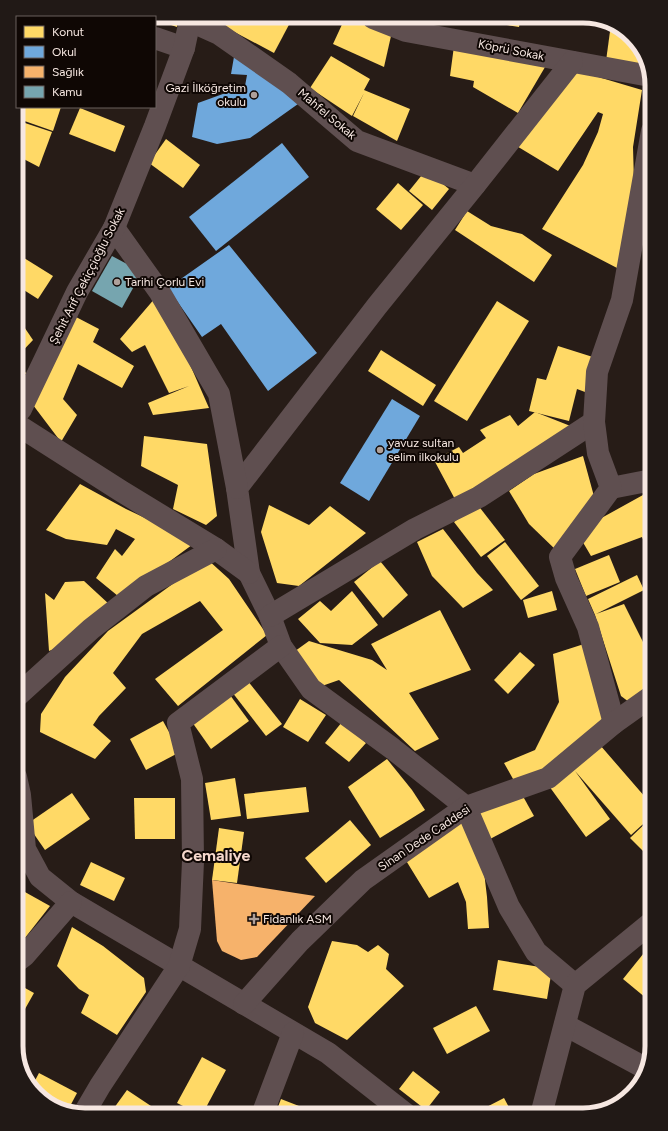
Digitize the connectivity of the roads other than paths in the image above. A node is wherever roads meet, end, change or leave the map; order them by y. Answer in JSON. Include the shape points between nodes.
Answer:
{"nodes":[{"id":1,"x":190,"y":23,"type":"edge"},
{"id":2,"x":194,"y":23,"type":"edge"},
{"id":3,"x":386,"y":23,"type":"edge"},
{"id":4,"x":156,"y":38,"type":"edge"},
{"id":5,"x":184,"y":48,"type":"junction"},
{"id":6,"x":572,"y":62,"type":"junction"},
{"id":7,"x":644,"y":75,"type":"edge"},
{"id":8,"x":645,"y":170,"type":"edge"},
{"id":9,"x":475,"y":185,"type":"junction"},
{"id":10,"x":114,"y":228,"type":"junction"},
{"id":11,"x":23,"y":405,"type":"edge"},
{"id":12,"x":594,"y":422,"type":"junction"},
{"id":13,"x":23,"y":428,"type":"edge"},
{"id":14,"x":645,"y":481,"type":"edge"},
{"id":15,"x":236,"y":488,"type":"junction"},
{"id":16,"x":611,"y":488,"type":"junction"},
{"id":17,"x":216,"y":549,"type":"junction"},
{"id":18,"x":249,"y":573,"type":"junction"},
{"id":19,"x":270,"y":616,"type":"junction"},
{"id":20,"x":281,"y":646,"type":"junction"},
{"id":21,"x":23,"y":691,"type":"edge"},
{"id":22,"x":645,"y":701,"type":"edge"},
{"id":23,"x":614,"y":723,"type":"junction"},
{"id":24,"x":466,"y":807,"type":"junction"},
{"id":25,"x":23,"y":827,"type":"edge"},
{"id":26,"x":71,"y":902,"type":"junction"},
{"id":27,"x":645,"y":928,"type":"edge"},
{"id":28,"x":23,"y":957,"type":"edge"},
{"id":29,"x":179,"y":966,"type":"junction"},
{"id":30,"x":575,"y":985,"type":"junction"},
{"id":31,"x":244,"y":1004,"type":"junction"},
{"id":32,"x":565,"y":1025,"type":"junction"},
{"id":33,"x":293,"y":1033,"type":"junction"},
{"id":34,"x":642,"y":1066,"type":"edge"},
{"id":35,"x":87,"y":1108,"type":"edge"},
{"id":36,"x":265,"y":1108,"type":"edge"},
{"id":37,"x":397,"y":1108,"type":"edge"},
{"id":38,"x":543,"y":1108,"type":"edge"}],
"edges":[{"from":1,"to":5,"type":"street","name":"Şehit Arif Çekiççioğlu Sokak"},
{"from":2,"to":9,"type":"street","name":"Mahfel Sokak","via":[[219,34],[289,83],[357,141]]},
{"from":3,"to":6,"type":"street","name":"Köprü Sokak","via":[[406,31]]},
{"from":4,"to":5,"type":"street"},
{"from":5,"to":10,"type":"street","name":"Şehit Arif Çekiççioğlu Sokak"},
{"from":6,"to":7,"type":"street","name":"Köprü Sokak"},
{"from":6,"to":9,"type":"street"},
{"from":8,"to":12,"type":"street","via":[[622,300],[597,372]]},
{"from":9,"to":15,"type":"street","via":[[377,306]]},
{"from":10,"to":11,"type":"street","name":"Şehit Arif Çekiççioğlu Sokak","via":[[77,292]]},
{"from":10,"to":15,"type":"street","via":[[159,291],[219,394]]},
{"from":12,"to":16,"type":"street","via":[[598,453]]},
{"from":12,"to":19,"type":"street","via":[[479,497],[415,529]]},
{"from":13,"to":17,"type":"street"},
{"from":14,"to":16,"type":"street"},
{"from":15,"to":18,"type":"street"},
{"from":16,"to":23,"type":"street","via":[[560,557],[566,578],[588,627]]},
{"from":17,"to":18,"type":"street"},
{"from":17,"to":21,"type":"street","via":[[146,586],[91,629]]},
{"from":18,"to":19,"type":"street"},
{"from":19,"to":20,"type":"street"},
{"from":20,"to":24,"type":"street","via":[[311,689]]},
{"from":20,"to":29,"type":"street","via":[[178,723],[192,778],[193,861],[190,929]]},
{"from":22,"to":23,"type":"street","name":"Sinan Dede Caddesi"},
{"from":23,"to":24,"type":"street","name":"Sinan Dede Caddesi","via":[[548,778]]},
{"from":24,"to":30,"type":"street","via":[[509,907],[536,952]]},
{"from":24,"to":31,"type":"street","name":"Sinan Dede Caddesi","via":[[363,880],[300,941]]},
{"from":25,"to":26,"type":"street","via":[[25,849],[40,877]]},
{"from":26,"to":28,"type":"street"},
{"from":26,"to":29,"type":"street"},
{"from":27,"to":30,"type":"street"},
{"from":29,"to":31,"type":"street"},
{"from":29,"to":35,"type":"street"},
{"from":30,"to":32,"type":"street"},
{"from":31,"to":33,"type":"street"},
{"from":32,"to":34,"type":"street"},
{"from":32,"to":38,"type":"street"},
{"from":33,"to":36,"type":"street"},
{"from":33,"to":37,"type":"street","via":[[328,1053]]}]}
